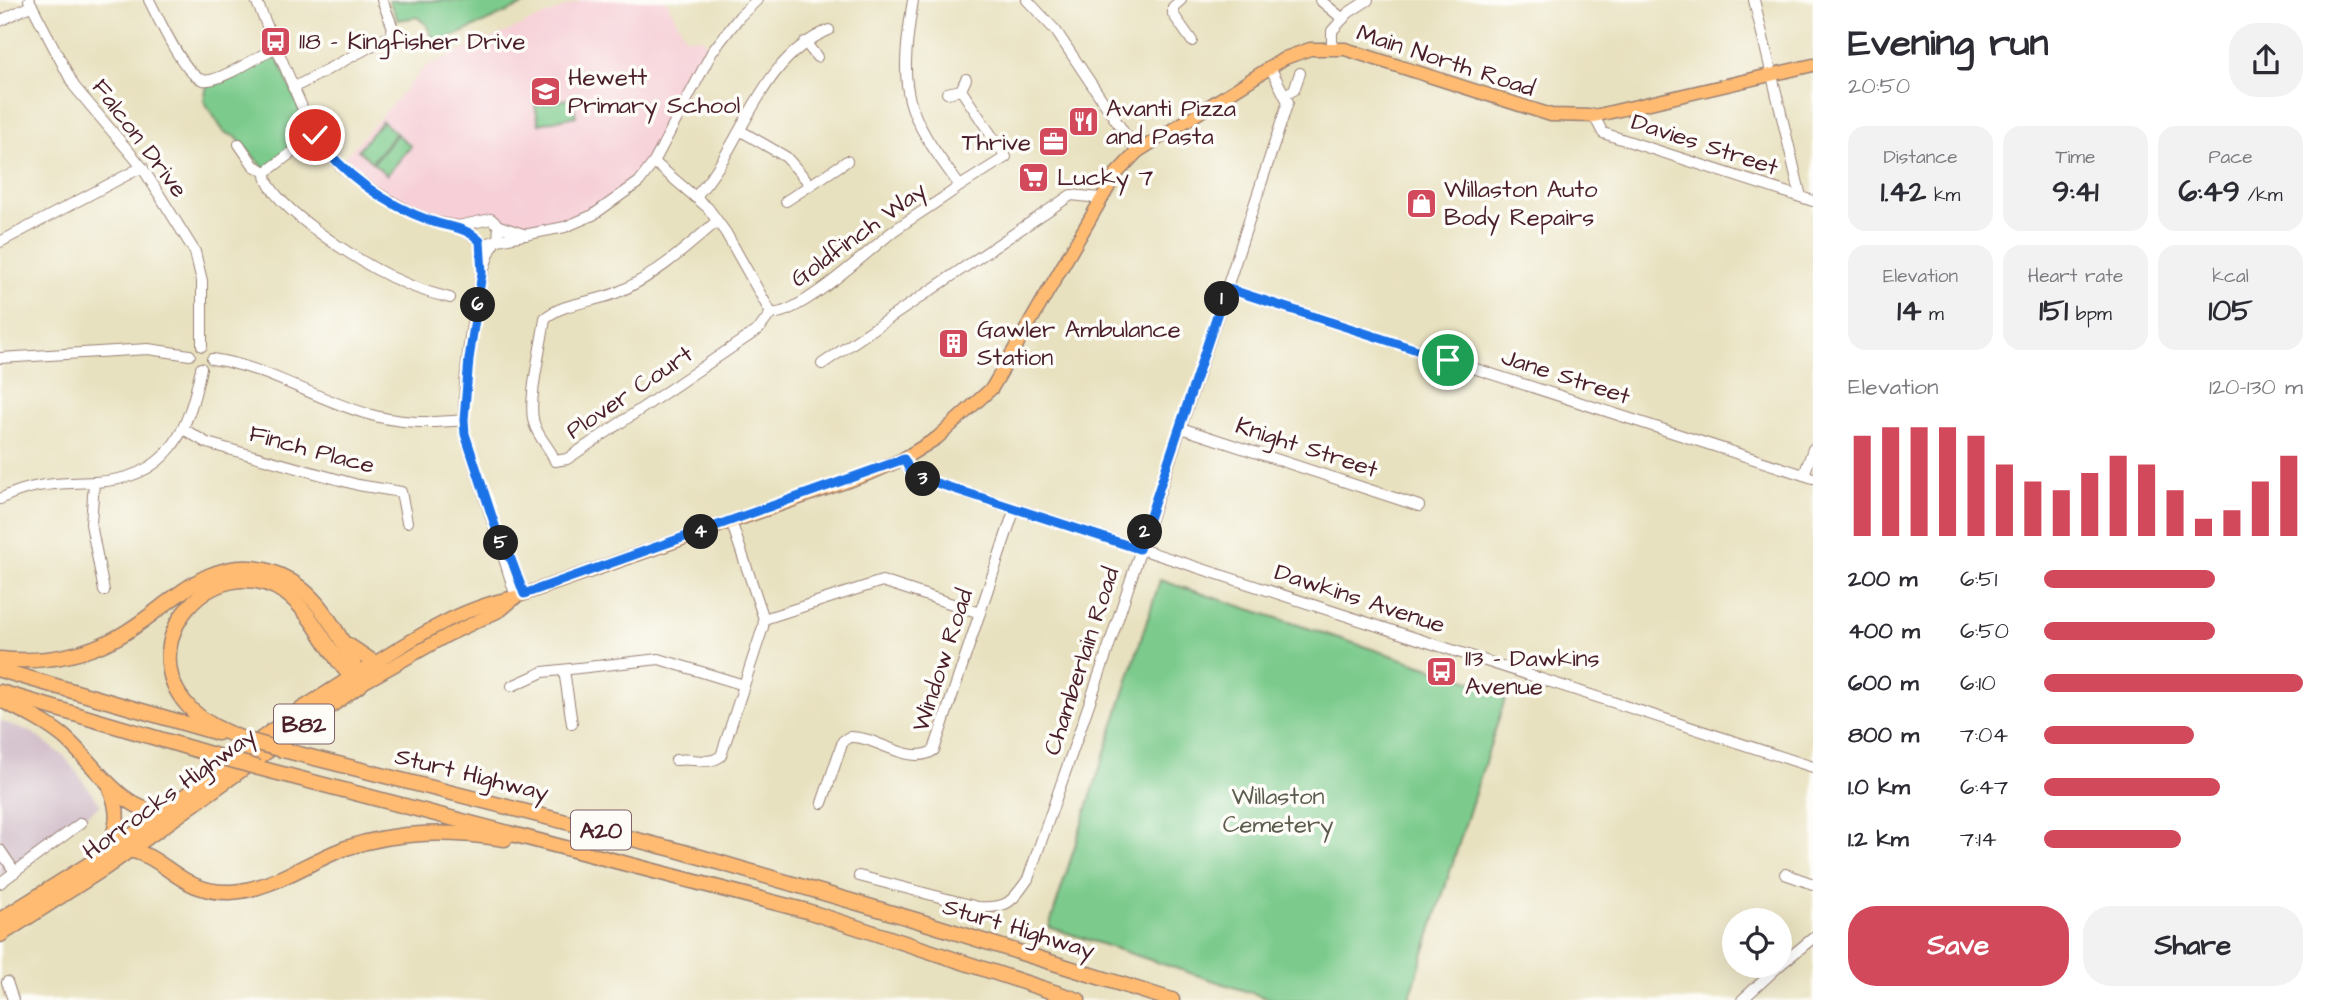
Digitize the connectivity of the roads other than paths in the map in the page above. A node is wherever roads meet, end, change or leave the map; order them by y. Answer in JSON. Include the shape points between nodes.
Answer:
{"nodes":[{"id":1,"x":149,"y":0,"type":"edge"},
{"id":2,"x":256,"y":0,"type":"edge"},
{"id":3,"x":383,"y":0,"type":"edge"},
{"id":4,"x":757,"y":0,"type":"edge"},
{"id":5,"x":913,"y":0,"type":"edge"},
{"id":6,"x":1181,"y":0,"type":"edge"},
{"id":7,"x":1320,"y":0,"type":"edge"},
{"id":8,"x":1368,"y":0,"type":"edge"},
{"id":9,"x":1754,"y":0,"type":"edge"},
{"id":10,"x":1033,"y":2,"type":"edge"},
{"id":11,"x":31,"y":3,"type":"edge"},
{"id":12,"x":1343,"y":19,"type":"junction"},
{"id":13,"x":0,"y":21,"type":"edge"},
{"id":14,"x":829,"y":30,"type":"dead end"},
{"id":15,"x":1192,"y":41,"type":"dead end"},
{"id":16,"x":805,"y":42,"type":"junction"},
{"id":17,"x":276,"y":47,"type":"junction"},
{"id":18,"x":1332,"y":47,"type":"junction"},
{"id":19,"x":817,"y":57,"type":"dead end"},
{"id":20,"x":1813,"y":65,"type":"edge"},
{"id":21,"x":1269,"y":67,"type":"junction"},
{"id":22,"x":1300,"y":73,"type":"dead end"},
{"id":23,"x":1773,"y":74,"type":"junction"},
{"id":24,"x":966,"y":79,"type":"dead end"},
{"id":25,"x":293,"y":88,"type":"junction"},
{"id":26,"x":961,"y":90,"type":"junction"},
{"id":27,"x":947,"y":93,"type":"dead end"},
{"id":28,"x":1286,"y":93,"type":"junction"},
{"id":29,"x":1594,"y":116,"type":"junction"},
{"id":30,"x":741,"y":131,"type":"junction"},
{"id":31,"x":315,"y":135,"type":"junction"},
{"id":32,"x":239,"y":144,"type":"dead end"},
{"id":33,"x":1137,"y":152,"type":"junction"},
{"id":34,"x":847,"y":161,"type":"dead end"},
{"id":35,"x":654,"y":162,"type":"junction"},
{"id":36,"x":142,"y":167,"type":"junction"},
{"id":37,"x":266,"y":172,"type":"junction"},
{"id":38,"x":810,"y":184,"type":"junction"},
{"id":39,"x":960,"y":186,"type":"junction"},
{"id":40,"x":695,"y":197,"type":"junction"},
{"id":41,"x":1801,"y":197,"type":"junction"},
{"id":42,"x":1100,"y":198,"type":"junction"},
{"id":43,"x":786,"y":201,"type":"dead end"},
{"id":44,"x":1813,"y":201,"type":"edge"},
{"id":45,"x":482,"y":220,"type":"junction"},
{"id":46,"x":717,"y":221,"type":"junction"},
{"id":47,"x":458,"y":226,"type":"junction"},
{"id":48,"x":499,"y":226,"type":"junction"},
{"id":49,"x":527,"y":235,"type":"junction"},
{"id":50,"x":478,"y":239,"type":"junction"},
{"id":51,"x":496,"y":241,"type":"junction"},
{"id":52,"x":0,"y":242,"type":"edge"},
{"id":53,"x":482,"y":273,"type":"junction"},
{"id":54,"x":1226,"y":288,"type":"junction"},
{"id":55,"x":450,"y":298,"type":"dead end"},
{"id":56,"x":771,"y":313,"type":"junction"},
{"id":57,"x":202,"y":346,"type":"junction"},
{"id":58,"x":190,"y":355,"type":"junction"},
{"id":59,"x":0,"y":358,"type":"edge"},
{"id":60,"x":212,"y":359,"type":"junction"},
{"id":61,"x":822,"y":364,"type":"dead end"},
{"id":62,"x":201,"y":368,"type":"junction"},
{"id":63,"x":464,"y":420,"type":"junction"},
{"id":64,"x":1181,"y":428,"type":"junction"},
{"id":65,"x":185,"y":430,"type":"junction"},
{"id":66,"x":1813,"y":449,"type":"edge"},
{"id":67,"x":904,"y":459,"type":"junction"},
{"id":68,"x":1809,"y":477,"type":"edge"},
{"id":69,"x":94,"y":482,"type":"junction"},
{"id":70,"x":0,"y":499,"type":"edge"},
{"id":71,"x":1419,"y":506,"type":"dead end"},
{"id":72,"x":1015,"y":508,"type":"junction"},
{"id":73,"x":731,"y":521,"type":"junction"},
{"id":74,"x":407,"y":522,"type":"dead end"},
{"id":75,"x":1139,"y":549,"type":"junction"},
{"id":76,"x":104,"y":591,"type":"dead end"},
{"id":77,"x":520,"y":596,"type":"junction"},
{"id":78,"x":980,"y":612,"type":"junction"},
{"id":79,"x":764,"y":619,"type":"junction"},
{"id":80,"x":337,"y":633,"type":"junction"},
{"id":81,"x":0,"y":659,"type":"edge"},
{"id":82,"x":338,"y":662,"type":"junction"},
{"id":83,"x":375,"y":663,"type":"junction"},
{"id":84,"x":0,"y":670,"type":"edge"},
{"id":85,"x":564,"y":670,"type":"junction"},
{"id":86,"x":359,"y":679,"type":"junction"},
{"id":87,"x":744,"y":685,"type":"junction"},
{"id":88,"x":512,"y":686,"type":"dead end"},
{"id":89,"x":0,"y":692,"type":"edge"},
{"id":90,"x":0,"y":699,"type":"edge"},
{"id":91,"x":296,"y":713,"type":"junction"},
{"id":92,"x":572,"y":724,"type":"dead end"},
{"id":93,"x":243,"y":739,"type":"junction"},
{"id":94,"x":676,"y":760,"type":"dead end"},
{"id":95,"x":1813,"y":767,"type":"edge"},
{"id":96,"x":110,"y":786,"type":"junction"},
{"id":97,"x":822,"y":803,"type":"dead end"},
{"id":98,"x":182,"y":812,"type":"junction"},
{"id":99,"x":160,"y":814,"type":"junction"},
{"id":100,"x":81,"y":823,"type":"dead end"},
{"id":101,"x":148,"y":825,"type":"junction"},
{"id":102,"x":144,"y":839,"type":"junction"},
{"id":103,"x":0,"y":850,"type":"edge"},
{"id":104,"x":129,"y":850,"type":"junction"},
{"id":105,"x":576,"y":850,"type":"junction"},
{"id":106,"x":104,"y":855,"type":"junction"},
{"id":107,"x":160,"y":865,"type":"junction"},
{"id":108,"x":15,"y":872,"type":"junction"},
{"id":109,"x":1785,"y":874,"type":"dead end"},
{"id":110,"x":859,"y":876,"type":"dead end"},
{"id":111,"x":0,"y":883,"type":"edge"},
{"id":112,"x":1813,"y":884,"type":"edge"},
{"id":113,"x":0,"y":920,"type":"edge"},
{"id":114,"x":0,"y":935,"type":"edge"},
{"id":115,"x":1813,"y":938,"type":"edge"},
{"id":116,"x":1792,"y":955,"type":"edge"},
{"id":117,"x":1766,"y":978,"type":"edge"},
{"id":118,"x":6,"y":982,"type":"dead end"},
{"id":119,"x":13,"y":1000,"type":"edge"},
{"id":120,"x":1078,"y":1000,"type":"edge"},
{"id":121,"x":1172,"y":1000,"type":"edge"},
{"id":122,"x":1742,"y":1000,"type":"edge"}],
"edges":[{"from":1,"to":17,"type":"street","via":[[168,37],[202,80],[216,79]]},
{"from":2,"to":17,"type":"street"},
{"from":3,"to":25,"type":"street","via":[[393,28],[390,36]]},
{"from":4,"to":35,"type":"street","via":[[712,52]]},
{"from":5,"to":39,"type":"street","name":"Goldfinch Way","via":[[904,66],[909,102],[917,125]]},
{"from":6,"to":15,"type":"street","via":[[1172,7],[1173,14]]},
{"from":7,"to":12,"type":"street"},
{"from":8,"to":12,"type":"street"},
{"from":9,"to":23,"type":"street"},
{"from":10,"to":33,"type":"street"},
{"from":11,"to":13,"type":"street"},
{"from":11,"to":36,"type":"street","name":"Falcon Drive","via":[[75,86]]},
{"from":12,"to":18,"type":"street","via":[[1332,31]]},
{"from":14,"to":16,"type":"street"},
{"from":16,"to":19,"type":"street"},
{"from":16,"to":30,"type":"street","via":[[777,67]]},
{"from":17,"to":25,"type":"street"},
{"from":18,"to":21,"type":"main road","name":"Main North Road","via":[[1310,49]]},
{"from":18,"to":29,"type":"main road","name":"Main North Road","via":[[1551,115]]},
{"from":20,"to":23,"type":"main road","name":"Main North Road"},
{"from":21,"to":28,"type":"street"},
{"from":21,"to":33,"type":"main road","name":"Main North Road"},
{"from":22,"to":28,"type":"street","name":"Chamberlain Road","via":[[1294,90]]},
{"from":23,"to":29,"type":"main road","name":"Main North Road"},
{"from":23,"to":41,"type":"street"},
{"from":24,"to":26,"type":"street"},
{"from":25,"to":31,"type":"street"},
{"from":26,"to":27,"type":"street"},
{"from":26,"to":39,"type":"street","via":[[1006,157]]},
{"from":28,"to":54,"type":"street","name":"Chamberlain Road","via":[[1287,102]]},
{"from":29,"to":41,"type":"street","name":"Davies Street","via":[[1603,133]]},
{"from":30,"to":38,"type":"street","via":[[786,157]]},
{"from":30,"to":40,"type":"street","via":[[716,175]]},
{"from":31,"to":37,"type":"street"},
{"from":31,"to":47,"type":"street","via":[[341,167],[372,190],[434,222]]},
{"from":32,"to":37,"type":"street","via":[[254,166]]},
{"from":33,"to":42,"type":"main road","name":"Main North Road"},
{"from":34,"to":38,"type":"street"},
{"from":35,"to":40,"type":"street","name":"Goldfinch Way"},
{"from":35,"to":49,"type":"street","via":[[639,182],[593,215]]},
{"from":36,"to":52,"type":"street"},
{"from":36,"to":57,"type":"street","name":"Falcon Drive","via":[[199,260]]},
{"from":37,"to":55,"type":"street","via":[[280,202],[325,235],[374,268]]},
{"from":38,"to":43,"type":"street"},
{"from":39,"to":56,"type":"street","name":"Goldfinch Way","via":[[835,280],[786,311]]},
{"from":40,"to":46,"type":"street","name":"Goldfinch Way"},
{"from":41,"to":44,"type":"street","name":"Davies Street"},
{"from":42,"to":61,"type":"street","via":[[1071,195]]},
{"from":42,"to":67,"type":"main road","name":"Main North Road","via":[[992,388],[956,423]]},
{"from":45,"to":47,"type":"street"},
{"from":45,"to":48,"type":"street","via":[[491,219]]},
{"from":45,"to":50,"type":"street","via":[[476,228]]},
{"from":46,"to":56,"type":"street","name":"Goldfinch Way"},
{"from":46,"to":56,"type":"street","name":"Plover Court","via":[[671,261],[615,293],[553,311],[545,318],[532,416],[555,461],[561,462],[759,329]]},
{"from":47,"to":50,"type":"street"},
{"from":48,"to":49,"type":"street"},
{"from":48,"to":51,"type":"street"},
{"from":49,"to":51,"type":"street"},
{"from":50,"to":51,"type":"street"},
{"from":50,"to":53,"type":"street"},
{"from":51,"to":53,"type":"street"},
{"from":53,"to":63,"type":"street"},
{"from":54,"to":64,"type":"street","name":"Chamberlain Road"},
{"from":54,"to":68,"type":"street","name":"Jane Street"},
{"from":57,"to":58,"type":"street"},
{"from":57,"to":60,"type":"street","via":[[208,348]]},
{"from":58,"to":59,"type":"street","via":[[148,349]]},
{"from":58,"to":62,"type":"street"},
{"from":60,"to":62,"type":"street"},
{"from":60,"to":63,"type":"street","via":[[253,367],[387,419],[423,423]]},
{"from":62,"to":65,"type":"street"},
{"from":63,"to":77,"type":"street","via":[[504,553],[503,563]]},
{"from":64,"to":71,"type":"street","name":"Knight Street"},
{"from":64,"to":75,"type":"street","name":"Chamberlain Road"},
{"from":65,"to":69,"type":"street","via":[[143,471]]},
{"from":65,"to":74,"type":"street","name":"Finch Place","via":[[207,443],[358,485],[401,492]]},
{"from":66,"to":68,"type":"street"},
{"from":67,"to":72,"type":"street","name":"Dawkins Avenue","via":[[912,475]]},
{"from":67,"to":73,"type":"main road","name":"Main North Road"},
{"from":69,"to":70,"type":"street","via":[[41,483]]},
{"from":69,"to":76,"type":"street","via":[[91,524]]},
{"from":72,"to":75,"type":"street","name":"Dawkins Avenue"},
{"from":72,"to":78,"type":"street","name":"Window Road"},
{"from":73,"to":77,"type":"main road","name":"Main North Road"},
{"from":73,"to":79,"type":"street"},
{"from":75,"to":95,"type":"street","name":"Dawkins Avenue"},
{"from":75,"to":110,"type":"street","name":"Chamberlain Road","via":[[1076,744],[1028,879],[1017,895],[997,908],[978,907]]},
{"from":77,"to":83,"type":"main road","name":"Main North Road","via":[[497,600],[418,636]]},
{"from":77,"to":86,"type":"main road","name":"Main North Road","via":[[501,610]]},
{"from":78,"to":79,"type":"street","via":[[883,581]]},
{"from":78,"to":97,"type":"street","name":"Window Road","via":[[934,750],[911,754],[849,737],[843,741]]},
{"from":79,"to":87,"type":"street"},
{"from":80,"to":81,"type":"highway","via":[[312,598],[287,579],[260,569],[232,568],[197,581],[131,629],[99,646],[48,659]]},
{"from":80,"to":83,"type":"highway"},
{"from":80,"to":86,"type":"highway"},
{"from":82,"to":86,"type":"highway"},
{"from":82,"to":91,"type":"highway","via":[[327,687]]},
{"from":82,"to":93,"type":"highway","via":[[298,604],[273,586],[248,580],[230,582],[197,597],[180,615],[172,634],[169,662],[173,681],[198,716]]},
{"from":83,"to":86,"type":"main road","name":"Main North Road"},
{"from":84,"to":93,"type":"highway","name":"Sturt Highway","number":"A20"},
{"from":85,"to":87,"type":"street","via":[[659,659]]},
{"from":85,"to":88,"type":"street","via":[[529,676]]},
{"from":85,"to":92,"type":"street"},
{"from":86,"to":91,"type":"highway","name":"Horrocks Highway","number":"B82"},
{"from":86,"to":98,"type":"highway","name":"Horrocks Highway","number":"B82"},
{"from":87,"to":94,"type":"street","via":[[721,756],[708,762]]},
{"from":89,"to":105,"type":"highway","name":"Sturt Highway","number":"A20","bridge":true,"via":[[260,768]]},
{"from":90,"to":96,"type":"highway","via":[[63,737]]},
{"from":91,"to":99,"type":"highway","name":"Horrocks Highway","number":"B82"},
{"from":93,"to":121,"type":"highway","name":"Sturt Highway","number":"A20","bridge":true,"via":[[680,851]]},
{"from":96,"to":99,"type":"highway","via":[[132,803]]},
{"from":96,"to":106,"type":"highway","via":[[118,818]]},
{"from":98,"to":99,"type":"highway"},
{"from":98,"to":102,"type":"highway","name":"Horrocks Highway","number":"B82"},
{"from":99,"to":101,"type":"highway","name":"Horrocks Highway","number":"B82"},
{"from":100,"to":108,"type":"street"},
{"from":101,"to":102,"type":"highway"},
{"from":101,"to":106,"type":"highway","name":"Horrocks Highway","number":"B82"},
{"from":102,"to":104,"type":"highway","name":"Horrocks Highway","number":"B82"},
{"from":102,"to":107,"type":"highway"},
{"from":103,"to":108,"type":"street"},
{"from":104,"to":107,"type":"highway"},
{"from":104,"to":114,"type":"highway","name":"Horrocks Highway","number":"B82"},
{"from":105,"to":107,"type":"highway","via":[[467,834],[410,834],[346,848],[232,892],[194,886]]},
{"from":105,"to":120,"type":"highway","name":"Sturt Highway","number":"A20","via":[[807,911]]},
{"from":106,"to":113,"type":"highway","name":"Horrocks Highway","number":"B82"},
{"from":108,"to":111,"type":"street"},
{"from":109,"to":112,"type":"street"},
{"from":115,"to":116,"type":"street"},
{"from":117,"to":122,"type":"street"},
{"from":118,"to":119,"type":"street"}]}
